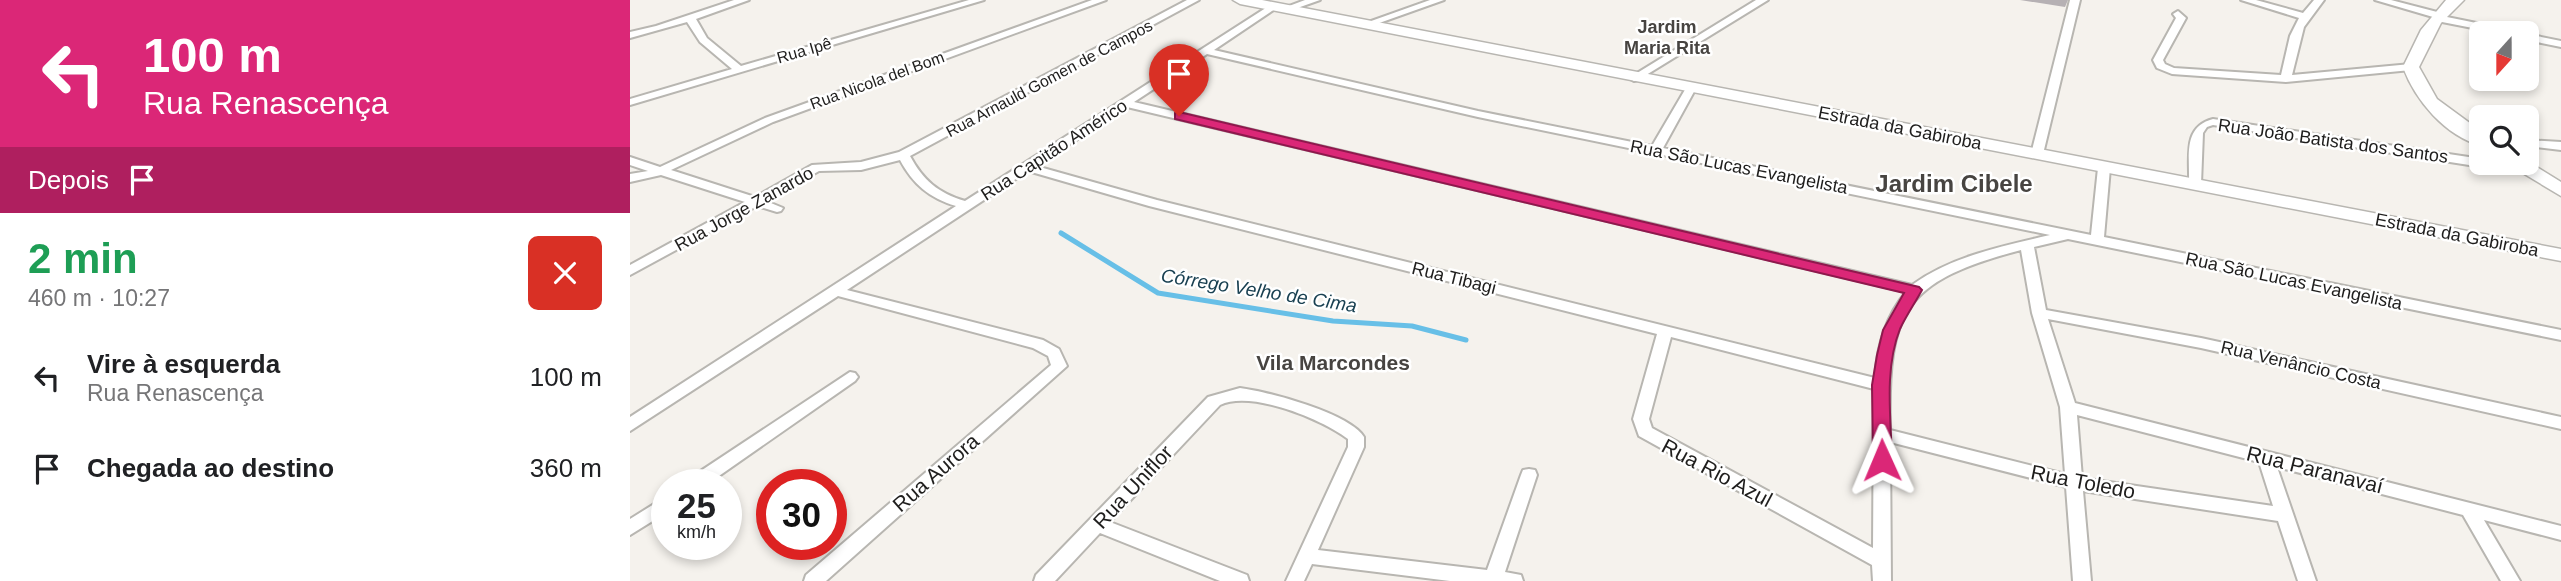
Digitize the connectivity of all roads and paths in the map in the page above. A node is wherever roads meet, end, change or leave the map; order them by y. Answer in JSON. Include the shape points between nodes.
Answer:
{"nodes":[{"id":1,"x":744,"y":0,"type":"edge"},
{"id":2,"x":979,"y":0,"type":"edge"},
{"id":3,"x":1101,"y":0,"type":"edge"},
{"id":4,"x":1194,"y":0,"type":"edge"},
{"id":5,"x":1240,"y":0,"type":"edge"},
{"id":6,"x":1315,"y":0,"type":"edge"},
{"id":7,"x":1439,"y":0,"type":"edge"},
{"id":8,"x":1763,"y":0,"type":"edge"},
{"id":9,"x":2075,"y":0,"type":"edge"},
{"id":10,"x":2246,"y":0,"type":"edge"},
{"id":11,"x":2319,"y":0,"type":"edge"},
{"id":12,"x":2380,"y":0,"type":"edge"},
{"id":13,"x":2456,"y":0,"type":"edge"},
{"id":14,"x":1279,"y":8,"type":"junction"},
{"id":15,"x":2178,"y":14,"type":"dead end"},
{"id":16,"x":2303,"y":16,"type":"junction"},
{"id":17,"x":690,"y":17,"type":"junction"},
{"id":18,"x":2437,"y":17,"type":"junction"},
{"id":19,"x":1365,"y":24,"type":"junction"},
{"id":20,"x":2469,"y":24,"type":"edge"},
{"id":21,"x":630,"y":35,"type":"edge"},
{"id":22,"x":2539,"y":39,"type":"edge"},
{"id":23,"x":2561,"y":44,"type":"edge"},
{"id":24,"x":1207,"y":51,"type":"junction"},
{"id":25,"x":2411,"y":67,"type":"junction"},
{"id":26,"x":738,"y":69,"type":"junction"},
{"id":27,"x":1634,"y":78,"type":"junction"},
{"id":28,"x":2287,"y":79,"type":"junction"},
{"id":29,"x":1691,"y":88,"type":"junction"},
{"id":30,"x":630,"y":102,"type":"edge"},
{"id":31,"x":1126,"y":103,"type":"junction"},
{"id":32,"x":2469,"y":131,"type":"edge"},
{"id":33,"x":2539,"y":144,"type":"edge"},
{"id":34,"x":2561,"y":146,"type":"edge"},
{"id":35,"x":1656,"y":150,"type":"junction"},
{"id":36,"x":903,"y":155,"type":"junction"},
{"id":37,"x":2037,"y":155,"type":"junction"},
{"id":38,"x":2469,"y":161,"type":"edge"},
{"id":39,"x":630,"y":162,"type":"edge"},
{"id":40,"x":1029,"y":168,"type":"junction"},
{"id":41,"x":2104,"y":168,"type":"junction"},
{"id":42,"x":658,"y":172,"type":"junction"},
{"id":43,"x":2536,"y":175,"type":"edge"},
{"id":44,"x":630,"y":178,"type":"edge"},
{"id":45,"x":2196,"y":184,"type":"junction"},
{"id":46,"x":2561,"y":190,"type":"edge"},
{"id":47,"x":756,"y":201,"type":"junction"},
{"id":48,"x":968,"y":205,"type":"junction"},
{"id":49,"x":777,"y":208,"type":"dead end"},
{"id":50,"x":2072,"y":234,"type":"junction"},
{"id":51,"x":2098,"y":239,"type":"junction"},
{"id":52,"x":2027,"y":245,"type":"junction"},
{"id":53,"x":2561,"y":255,"type":"edge"},
{"id":54,"x":630,"y":271,"type":"edge"},
{"id":55,"x":834,"y":290,"type":"junction"},
{"id":56,"x":1914,"y":290,"type":"junction"},
{"id":57,"x":2039,"y":313,"type":"junction"},
{"id":58,"x":1665,"y":333,"type":"junction"},
{"id":59,"x":2561,"y":335,"type":"edge"},
{"id":60,"x":850,"y":377,"type":"dead end"},
{"id":61,"x":1881,"y":385,"type":"junction"},
{"id":62,"x":2068,"y":407,"type":"junction"},
{"id":63,"x":2561,"y":423,"type":"edge"},
{"id":64,"x":630,"y":425,"type":"edge"},
{"id":65,"x":1883,"y":434,"type":"junction"},
{"id":66,"x":2266,"y":458,"type":"junction"},
{"id":67,"x":716,"y":469,"type":"edge"},
{"id":68,"x":1529,"y":475,"type":"dead end"},
{"id":69,"x":2074,"y":483,"type":"junction"},
{"id":70,"x":2469,"y":510,"type":"junction"},
{"id":71,"x":651,"y":514,"type":"edge"},
{"id":72,"x":2286,"y":516,"type":"junction"},
{"id":73,"x":1098,"y":525,"type":"junction"},
{"id":74,"x":630,"y":528,"type":"edge"},
{"id":75,"x":2561,"y":533,"type":"edge"},
{"id":76,"x":1308,"y":556,"type":"junction"},
{"id":77,"x":1881,"y":561,"type":"junction"},
{"id":78,"x":1494,"y":577,"type":"junction"},
{"id":79,"x":813,"y":581,"type":"edge"},
{"id":80,"x":1043,"y":581,"type":"edge"},
{"id":81,"x":1240,"y":581,"type":"edge"},
{"id":82,"x":1295,"y":581,"type":"edge"},
{"id":83,"x":1514,"y":581,"type":"edge"},
{"id":84,"x":1882,"y":581,"type":"edge"},
{"id":85,"x":2082,"y":581,"type":"edge"},
{"id":86,"x":2307,"y":581,"type":"edge"},
{"id":87,"x":2511,"y":581,"type":"edge"}],
"edges":[{"from":1,"to":17,"type":"street"},
{"from":2,"to":26,"type":"street","name":"Rua Ipê"},
{"from":3,"to":42,"type":"street","name":"Rua Nicola del Bom","via":[[769,120]]},
{"from":4,"to":36,"type":"street","name":"Rua Arnauld Gomen de Campos"},
{"from":5,"to":14,"type":"main road","name":"Estrada da Gabiroba"},
{"from":6,"to":14,"type":"street","name":"Rua Capitão Américo"},
{"from":7,"to":19,"type":"street"},
{"from":8,"to":27,"type":"street"},
{"from":9,"to":37,"type":"street"},
{"from":10,"to":16,"type":"street"},
{"from":11,"to":16,"type":"street"},
{"from":12,"to":18,"type":"street"},
{"from":13,"to":18,"type":"main road"},
{"from":14,"to":19,"type":"main road","name":"Estrada da Gabiroba"},
{"from":14,"to":24,"type":"street","name":"Rua Capitão Américo"},
{"from":15,"to":28,"type":"street","via":[[2181,18],[2158,60],[2161,66],[2187,74]]},
{"from":16,"to":28,"type":"street","via":[[2294,35]]},
{"from":17,"to":21,"type":"street","via":[[664,29]]},
{"from":17,"to":26,"type":"street","via":[[704,40]]},
{"from":18,"to":20,"type":"street"},
{"from":18,"to":25,"type":"main road"},
{"from":19,"to":27,"type":"main road","name":"Estrada da Gabiroba"},
{"from":22,"to":23,"type":"street"},
{"from":24,"to":31,"type":"street","name":"Rua Capitão Américo"},
{"from":24,"to":35,"type":"street","name":"Rua São Lucas Evangelista"},
{"from":25,"to":28,"type":"street"},
{"from":25,"to":32,"type":"main road","via":[[2432,106]]},
{"from":26,"to":30,"type":"street","name":"Rua Ipê"},
{"from":27,"to":29,"type":"main road","name":"Estrada da Gabiroba"},
{"from":29,"to":35,"type":"street"},
{"from":29,"to":37,"type":"main road","name":"Estrada da Gabiroba"},
{"from":31,"to":40,"type":"street","name":"Rua Capitão Américo"},
{"from":31,"to":56,"type":"street"},
{"from":33,"to":34,"type":"street"},
{"from":35,"to":50,"type":"street","name":"Rua São Lucas Evangelista"},
{"from":36,"to":47,"type":"street","name":"Rua Jorge Zanardo","via":[[861,166],[816,168]]},
{"from":36,"to":48,"type":"street","via":[[928,191]]},
{"from":37,"to":41,"type":"main road","name":"Estrada da Gabiroba"},
{"from":38,"to":45,"type":"street","name":"Rua João Batista dos Santos","via":[[2213,122],[2197,133]]},
{"from":39,"to":42,"type":"street"},
{"from":40,"to":48,"type":"street","name":"Rua Capitão Américo"},
{"from":40,"to":58,"type":"street","name":"Rua Tibagi"},
{"from":41,"to":45,"type":"main road","name":"Estrada da Gabiroba"},
{"from":41,"to":51,"type":"street"},
{"from":42,"to":44,"type":"street"},
{"from":42,"to":47,"type":"street"},
{"from":43,"to":46,"type":"main road"},
{"from":45,"to":53,"type":"main road","name":"Estrada da Gabiroba"},
{"from":47,"to":49,"type":"street"},
{"from":47,"to":54,"type":"street","name":"Rua Jorge Zanardo"},
{"from":48,"to":55,"type":"street","name":"Rua Capitão Américo"},
{"from":50,"to":51,"type":"street","name":"Rua São Lucas Evangelista"},
{"from":50,"to":52,"type":"street"},
{"from":51,"to":59,"type":"street","name":"Rua São Lucas Evangelista"},
{"from":52,"to":56,"type":"street","via":[[1971,262]]},
{"from":52,"to":57,"type":"street"},
{"from":55,"to":64,"type":"street","name":"Rua Capitão Américo"},
{"from":55,"to":79,"type":"street","name":"Rua Aurora","via":[[1038,344],[1054,353],[1059,366]]},
{"from":56,"to":61,"type":"street","via":[[1892,330]]},
{"from":57,"to":62,"type":"street"},
{"from":57,"to":63,"type":"street","name":"Rua Venâncio Costa","via":[[2201,343]]},
{"from":58,"to":61,"type":"street","name":"Rua Tibagi"},
{"from":58,"to":77,"type":"street","name":"Rua Rio Azul","via":[[1641,419],[1645,432]]},
{"from":60,"to":67,"type":"street"},
{"from":61,"to":65,"type":"street"},
{"from":62,"to":66,"type":"street","name":"Rua Paranavaí"},
{"from":62,"to":69,"type":"street"},
{"from":65,"to":69,"type":"street","name":"Rua Toledo"},
{"from":65,"to":77,"type":"street"},
{"from":66,"to":70,"type":"street","name":"Rua Paranavaí"},
{"from":66,"to":72,"type":"street"},
{"from":68,"to":78,"type":"street"},
{"from":69,"to":72,"type":"street","name":"Rua Toledo"},
{"from":69,"to":85,"type":"street"},
{"from":70,"to":75,"type":"street","name":"Rua Paranavaí"},
{"from":70,"to":87,"type":"street"},
{"from":71,"to":74,"type":"street"},
{"from":72,"to":86,"type":"street"},
{"from":73,"to":76,"type":"street","name":"Rua Uniflor","via":[[1214,401],[1225,396],[1252,396],[1346,426],[1356,437],[1356,447]]},
{"from":73,"to":80,"type":"street","name":"Rua Uniflor"},
{"from":73,"to":81,"type":"street"},
{"from":76,"to":78,"type":"street"},
{"from":76,"to":82,"type":"street"},
{"from":77,"to":84,"type":"street"},
{"from":78,"to":83,"type":"street"}]}
